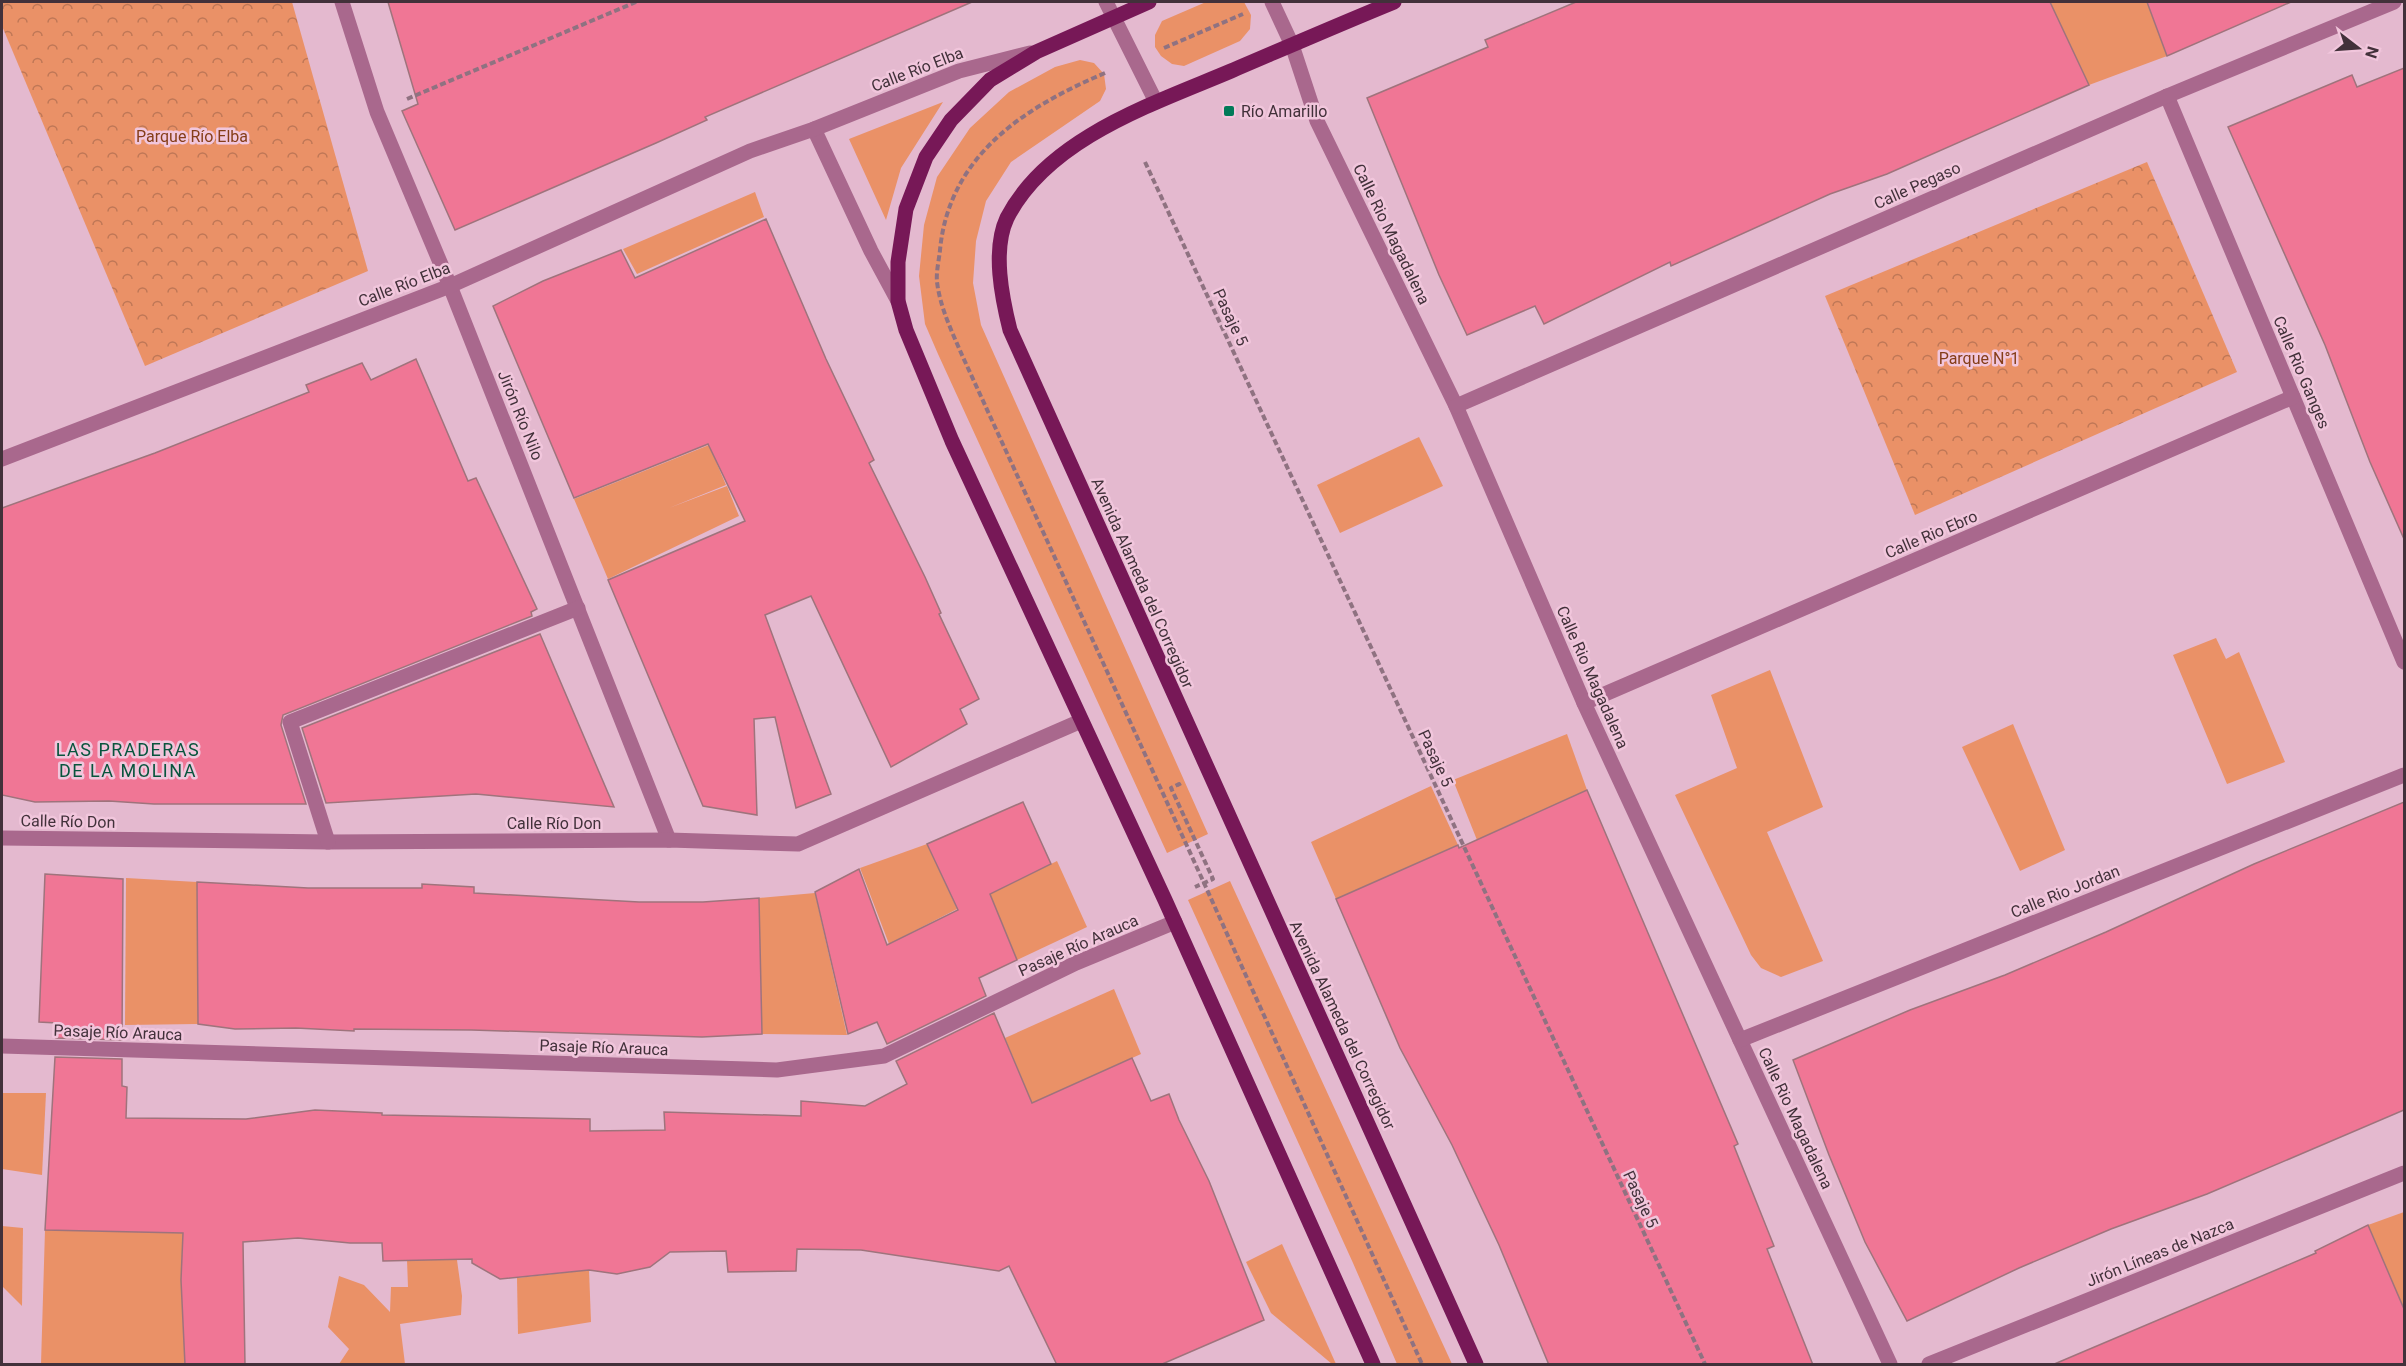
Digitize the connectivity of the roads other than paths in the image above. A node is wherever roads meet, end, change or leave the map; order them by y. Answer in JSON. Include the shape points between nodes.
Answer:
{"nodes":[{"id":1,"x":342,"y":2,"type":"edge"},
{"id":2,"x":1106,"y":2,"type":"edge"},
{"id":3,"x":1149,"y":2,"type":"edge"},
{"id":4,"x":1272,"y":2,"type":"edge"},
{"id":5,"x":1394,"y":2,"type":"edge"},
{"id":6,"x":2394,"y":2,"type":"edge"},
{"id":7,"x":1113,"y":17,"type":"junction"},
{"id":8,"x":1292,"y":45,"type":"junction"},
{"id":9,"x":1036,"y":52,"type":"junction"},
{"id":10,"x":2167,"y":96,"type":"junction"},
{"id":11,"x":1156,"y":102,"type":"junction"},
{"id":12,"x":814,"y":129,"type":"junction"},
{"id":13,"x":450,"y":286,"type":"junction"},
{"id":14,"x":898,"y":301,"type":"junction"},
{"id":15,"x":2293,"y":397,"type":"junction"},
{"id":16,"x":1456,"y":406,"type":"junction"},
{"id":17,"x":2,"y":459,"type":"edge"},
{"id":18,"x":578,"y":608,"type":"junction"},
{"id":19,"x":2404,"y":662,"type":"edge"},
{"id":20,"x":1584,"y":703,"type":"junction"},
{"id":21,"x":1081,"y":721,"type":"junction"},
{"id":22,"x":2404,"y":775,"type":"edge"},
{"id":23,"x":2,"y":838,"type":"edge"},
{"id":24,"x":669,"y":840,"type":"junction"},
{"id":25,"x":328,"y":842,"type":"junction"},
{"id":26,"x":1175,"y":922,"type":"junction"},
{"id":27,"x":1740,"y":1040,"type":"junction"},
{"id":28,"x":2,"y":1046,"type":"edge"},
{"id":29,"x":2404,"y":1173,"type":"edge"},
{"id":30,"x":1373,"y":1365,"type":"edge"},
{"id":31,"x":1476,"y":1365,"type":"edge"},
{"id":32,"x":1890,"y":1365,"type":"edge"},
{"id":33,"x":1929,"y":1365,"type":"edge"}],
"edges":[{"from":1,"to":13,"type":"street","name":"Jirón Río Nilo","via":[[377,111]]},
{"from":2,"to":7,"type":"street"},
{"from":3,"to":7,"type":"main road"},
{"from":4,"to":8,"type":"street","name":"Calle Rio Magadalena"},
{"from":5,"to":8,"type":"main road","name":"Avenida Alameda del Corregidor"},
{"from":6,"to":10,"type":"street","name":"Calle Pegaso"},
{"from":7,"to":9,"type":"main road"},
{"from":7,"to":11,"type":"street"},
{"from":8,"to":11,"type":"main road","name":"Avenida Alameda del Corregidor"},
{"from":8,"to":16,"type":"street","name":"Calle Rio Magadalena","via":[[1317,121]]},
{"from":9,"to":12,"type":"street","name":"Calle Río Elba","via":[[959,71]]},
{"from":9,"to":14,"type":"main road","via":[[990,80],[951,120],[926,157],[906,209],[898,262]]},
{"from":10,"to":15,"type":"street","name":"Calle Rio Ganges"},
{"from":10,"to":16,"type":"street","name":"Calle Pegaso"},
{"from":11,"to":31,"type":"main road","name":"Avenida Alameda del Corregidor","via":[[1087,139],[1026,188],[1006,221],[999,256],[1000,290],[1010,330]]},
{"from":12,"to":13,"type":"street","name":"Calle Río Elba","via":[[717,165]]},
{"from":12,"to":14,"type":"street"},
{"from":13,"to":17,"type":"street","name":"Calle Río Elba"},
{"from":13,"to":18,"type":"street","name":"Jirón Río Nilo"},
{"from":14,"to":21,"type":"main road","via":[[952,441]]},
{"from":15,"to":19,"type":"street","name":"Calle Rio Ganges"},
{"from":15,"to":20,"type":"street","name":"Calle Rio Ebro"},
{"from":16,"to":20,"type":"street","name":"Calle Rio Magadalena"},
{"from":18,"to":24,"type":"street","name":"Jirón Río Nilo"},
{"from":18,"to":25,"type":"street","via":[[290,722]]},
{"from":20,"to":27,"type":"street","name":"Calle Rio Magadalena"},
{"from":21,"to":24,"type":"street","name":"Calle Río Don","via":[[798,844]]},
{"from":21,"to":26,"type":"main road"},
{"from":22,"to":27,"type":"street","name":"Calle Rio Jordan"},
{"from":23,"to":25,"type":"street","name":"Calle Río Don"},
{"from":24,"to":25,"type":"street","name":"Calle Río Don"},
{"from":26,"to":28,"type":"street","name":"Pasaje Río Arauca","via":[[1076,963],[884,1056],[777,1070]]},
{"from":26,"to":30,"type":"main road"},
{"from":27,"to":32,"type":"street","name":"Calle Rio Magadalena"},
{"from":29,"to":33,"type":"street","name":"Jirón Líneas de Nazca"}]}
